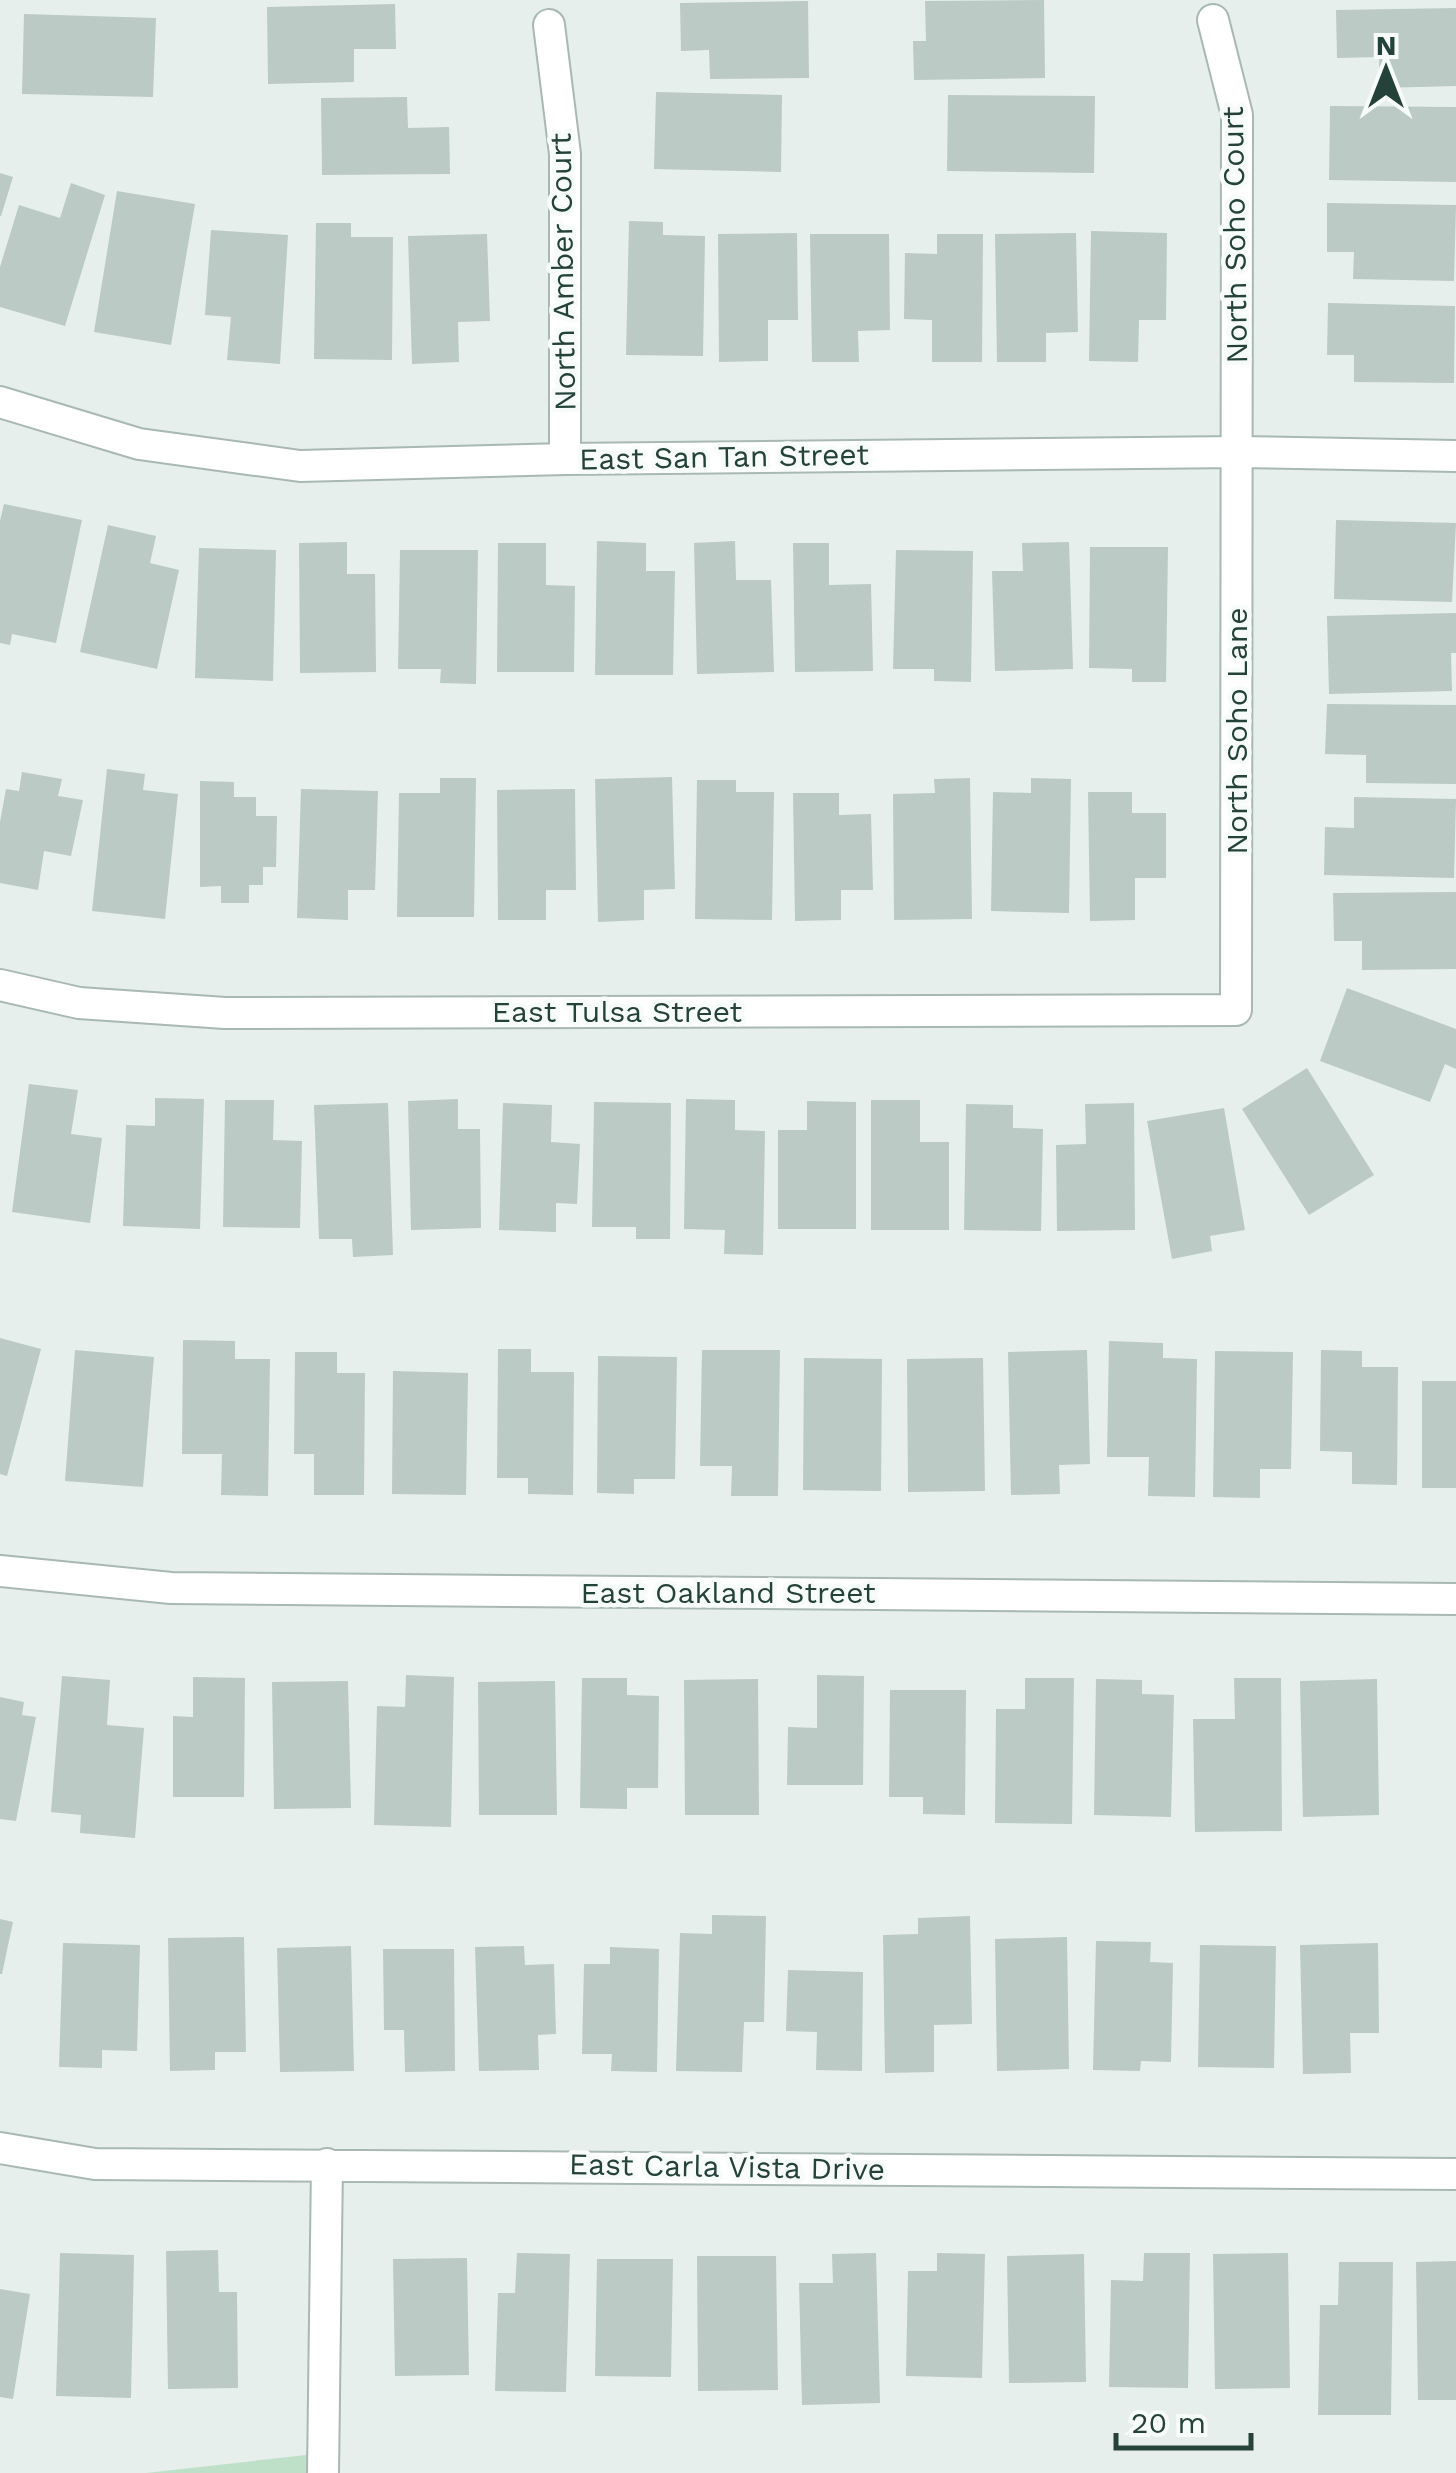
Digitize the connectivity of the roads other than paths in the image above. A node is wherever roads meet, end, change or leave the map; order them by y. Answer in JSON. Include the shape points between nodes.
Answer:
{"nodes":[{"id":1,"x":1213,"y":20,"type":"dead end"},
{"id":2,"x":549,"y":26,"type":"dead end"},
{"id":3,"x":0,"y":402,"type":"edge"},
{"id":4,"x":1238,"y":452,"type":"junction"},
{"id":5,"x":1456,"y":456,"type":"edge"},
{"id":6,"x":565,"y":459,"type":"junction"},
{"id":7,"x":0,"y":986,"type":"edge"},
{"id":8,"x":1236,"y":1010,"type":"joint"},
{"id":9,"x":0,"y":1571,"type":"edge"},
{"id":10,"x":1456,"y":1599,"type":"edge"},
{"id":11,"x":0,"y":2148,"type":"edge"},
{"id":12,"x":328,"y":2164,"type":"junction"},
{"id":13,"x":1456,"y":2174,"type":"edge"},
{"id":14,"x":324,"y":2473,"type":"edge"}],
"edges":[{"from":1,"to":4,"type":"street","name":"North Soho Court","via":[[1237,115]]},
{"from":2,"to":6,"type":"street","name":"North Amber Court","via":[[565,154]]},
{"from":3,"to":6,"type":"street","name":"East San Tan Street","via":[[139,444],[300,466]]},
{"from":4,"to":5,"type":"street","name":"East San Tan Street"},
{"from":4,"to":6,"type":"street","name":"East San Tan Street"},
{"from":4,"to":8,"type":"street","name":"North Soho Lane"},
{"from":7,"to":8,"type":"street","name":"East Tulsa Street","via":[[79,1003],[225,1013]]},
{"from":9,"to":10,"type":"street","name":"East Oakland Street","via":[[171,1588]]},
{"from":11,"to":12,"type":"street","name":"East Carla Vista Drive","via":[[96,2164]]},
{"from":12,"to":13,"type":"street","name":"East Carla Vista Drive"},
{"from":12,"to":14,"type":"street"}]}
